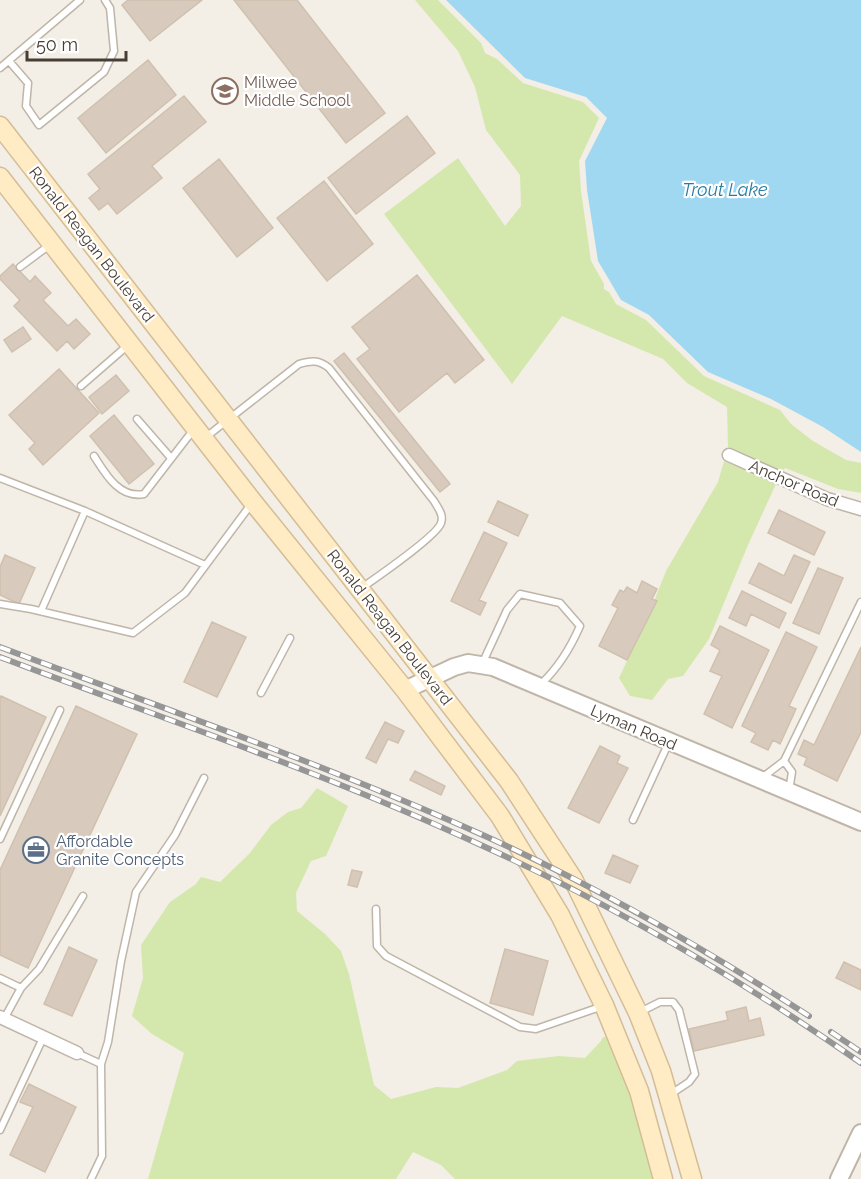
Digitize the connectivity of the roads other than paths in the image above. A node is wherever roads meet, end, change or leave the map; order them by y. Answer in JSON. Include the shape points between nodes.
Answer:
{"nodes":[{"id":1,"x":80,"y":0,"type":"edge"},
{"id":2,"x":105,"y":0,"type":"edge"},
{"id":3,"x":0,"y":58,"type":"edge"},
{"id":4,"x":4,"y":65,"type":"edge"},
{"id":5,"x":0,"y":126,"type":"edge"},
{"id":6,"x":0,"y":177,"type":"edge"},
{"id":7,"x":52,"y":244,"type":"junction"},
{"id":8,"x":20,"y":267,"type":"dead end"},
{"id":9,"x":130,"y":344,"type":"junction"},
{"id":10,"x":81,"y":386,"type":"dead end"},
{"id":11,"x":137,"y":419,"type":"dead end"},
{"id":12,"x":228,"y":420,"type":"junction"},
{"id":13,"x":199,"y":434,"type":"junction"},
{"id":14,"x":729,"y":455,"type":"dead end"},
{"id":15,"x":94,"y":456,"type":"dead end"},
{"id":16,"x":171,"y":458,"type":"junction"},
{"id":17,"x":0,"y":478,"type":"edge"},
{"id":18,"x":253,"y":502,"type":"junction"},
{"id":19,"x":861,"y":509,"type":"edge"},
{"id":20,"x":85,"y":511,"type":"junction"},
{"id":21,"x":205,"y":565,"type":"junction"},
{"id":22,"x":360,"y":589,"type":"junction"},
{"id":23,"x":861,"y":602,"type":"edge"},
{"id":24,"x":0,"y":604,"type":"edge"},
{"id":25,"x":41,"y":611,"type":"junction"},
{"id":26,"x":290,"y":638,"type":"dead end"},
{"id":27,"x":481,"y":666,"type":"junction"},
{"id":28,"x":430,"y":678,"type":"junction"},
{"id":29,"x":539,"y":687,"type":"junction"},
{"id":30,"x":405,"y":690,"type":"junction"},
{"id":31,"x":261,"y":693,"type":"dead end"},
{"id":32,"x":60,"y":710,"type":"dead end"},
{"id":33,"x":670,"y":742,"type":"junction"},
{"id":34,"x":784,"y":761,"type":"junction"},
{"id":35,"x":204,"y":778,"type":"dead end"},
{"id":36,"x":760,"y":779,"type":"junction"},
{"id":37,"x":789,"y":792,"type":"junction"},
{"id":38,"x":633,"y":820,"type":"dead end"},
{"id":39,"x":861,"y":822,"type":"edge"},
{"id":40,"x":0,"y":839,"type":"edge"},
{"id":41,"x":83,"y":896,"type":"dead end"},
{"id":42,"x":376,"y":909,"type":"dead end"},
{"id":43,"x":0,"y":978,"type":"edge"},
{"id":44,"x":21,"y":988,"type":"junction"},
{"id":45,"x":604,"y":1005,"type":"junction"},
{"id":46,"x":638,"y":1012,"type":"junction"},
{"id":47,"x":2,"y":1018,"type":"edge"},
{"id":48,"x":43,"y":1038,"type":"junction"},
{"id":49,"x":77,"y":1053,"type":"joint"},
{"id":50,"x":101,"y":1064,"type":"junction"},
{"id":51,"x":668,"y":1095,"type":"junction"},
{"id":52,"x":0,"y":1130,"type":"edge"},
{"id":53,"x":861,"y":1133,"type":"edge"},
{"id":54,"x":90,"y":1179,"type":"edge"},
{"id":55,"x":663,"y":1179,"type":"edge"},
{"id":56,"x":692,"y":1179,"type":"edge"},
{"id":57,"x":839,"y":1179,"type":"edge"}],
"edges":[{"from":1,"to":4,"type":"lane"},
{"from":2,"to":4,"type":"lane","via":[[110,8],[114,51],[104,72],[39,125],[26,106],[28,83]]},
{"from":3,"to":4,"type":"lane"},
{"from":5,"to":12,"type":"main road","name":"Ronald Reagan Boulevard"},
{"from":6,"to":7,"type":"main road","name":"Ronald Reagan Boulevard"},
{"from":7,"to":8,"type":"lane"},
{"from":7,"to":9,"type":"main road","name":"Ronald Reagan Boulevard"},
{"from":9,"to":10,"type":"lane"},
{"from":9,"to":13,"type":"main road","name":"Ronald Reagan Boulevard"},
{"from":11,"to":16,"type":"lane"},
{"from":12,"to":13,"type":"lane"},
{"from":12,"to":22,"type":"main road","name":"Ronald Reagan Boulevard"},
{"from":12,"to":22,"type":"lane","via":[[299,364],[322,362],[434,501],[442,515],[438,530]]},
{"from":13,"to":16,"type":"lane"},
{"from":13,"to":18,"type":"main road","name":"Ronald Reagan Boulevard"},
{"from":14,"to":19,"type":"street","name":"Anchor Road","via":[[827,499]]},
{"from":15,"to":16,"type":"lane","via":[[108,480],[136,495],[144,494]]},
{"from":17,"to":20,"type":"lane"},
{"from":18,"to":21,"type":"lane"},
{"from":18,"to":30,"type":"main road","name":"Ronald Reagan Boulevard"},
{"from":20,"to":21,"type":"lane"},
{"from":20,"to":25,"type":"lane"},
{"from":21,"to":25,"type":"lane","via":[[185,593],[133,633]]},
{"from":22,"to":28,"type":"main road","name":"Ronald Reagan Boulevard"},
{"from":23,"to":34,"type":"lane"},
{"from":24,"to":25,"type":"lane"},
{"from":26,"to":31,"type":"lane"},
{"from":27,"to":28,"type":"street","name":"Lyman Road","via":[[468,663]]},
{"from":27,"to":29,"type":"street","name":"Lyman Road","via":[[493,667]]},
{"from":27,"to":29,"type":"lane","via":[[507,610],[520,594],[560,603],[580,627],[556,670]]},
{"from":28,"to":30,"type":"street","name":"Lyman Road"},
{"from":28,"to":46,"type":"main road","name":"Ronald Reagan Boulevard","via":[[510,781],[573,879]]},
{"from":29,"to":33,"type":"street","name":"Lyman Road"},
{"from":30,"to":45,"type":"main road","name":"Ronald Reagan Boulevard","via":[[500,816],[579,951]]},
{"from":32,"to":40,"type":"lane"},
{"from":33,"to":36,"type":"street","name":"Lyman Road"},
{"from":33,"to":38,"type":"lane"},
{"from":34,"to":36,"type":"lane"},
{"from":34,"to":37,"type":"lane","via":[[792,771]]},
{"from":35,"to":50,"type":"lane","via":[[175,835],[136,892]]},
{"from":36,"to":37,"type":"street","name":"Lyman Road"},
{"from":37,"to":39,"type":"street","name":"Lyman Road"},
{"from":41,"to":44,"type":"lane","via":[[39,969]]},
{"from":42,"to":45,"type":"lane","via":[[377,946],[386,956],[520,1027],[536,1029]]},
{"from":43,"to":44,"type":"lane"},
{"from":44,"to":47,"type":"lane"},
{"from":45,"to":55,"type":"main road","name":"Ronald Reagan Boulevard","via":[[639,1091]]},
{"from":46,"to":51,"type":"main road","name":"Ronald Reagan Boulevard"},
{"from":46,"to":51,"type":"lane","via":[[660,1002],[673,1002],[679,1010],[695,1074]]},
{"from":47,"to":48,"type":"street"},
{"from":48,"to":49,"type":"street"},
{"from":48,"to":52,"type":"lane"},
{"from":49,"to":50,"type":"lane"},
{"from":50,"to":54,"type":"lane","via":[[102,1156]]},
{"from":51,"to":56,"type":"main road","name":"Ronald Reagan Boulevard"},
{"from":53,"to":57,"type":"street"}]}
